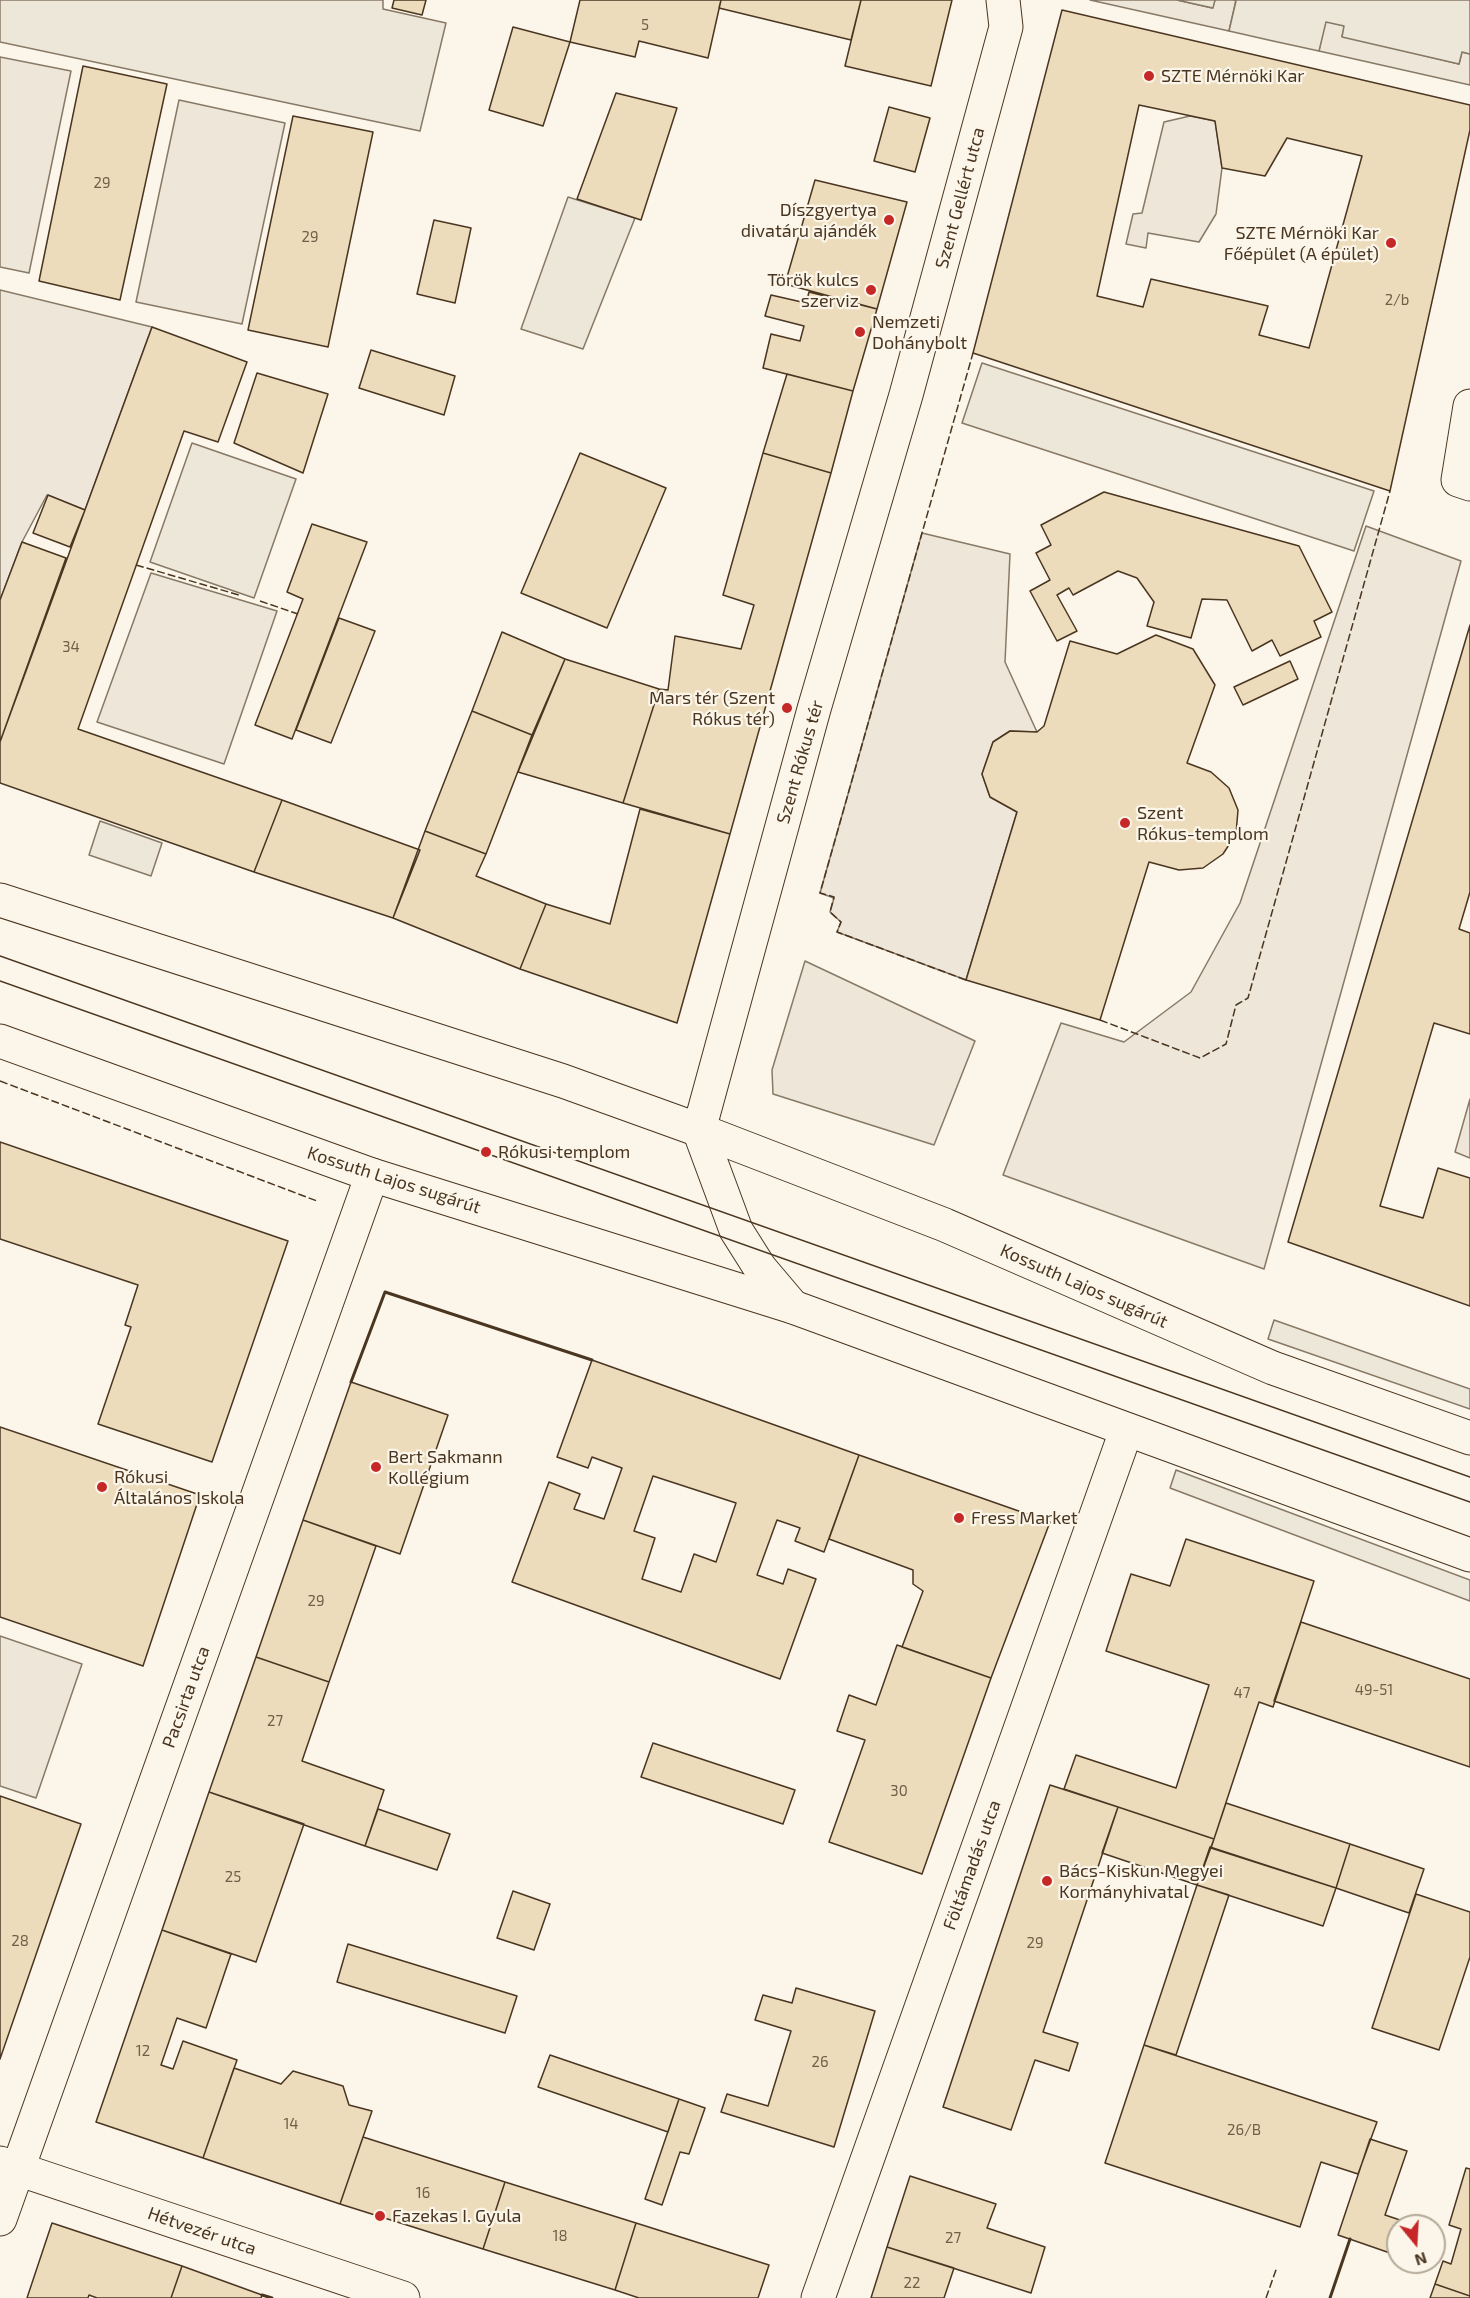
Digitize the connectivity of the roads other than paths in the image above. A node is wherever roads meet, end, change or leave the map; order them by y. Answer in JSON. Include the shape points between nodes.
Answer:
{"nodes":[{"id":1,"x":1003,"y":0,"type":"edge"},
{"id":2,"x":906,"y":395,"type":"joint"},
{"id":3,"x":1470,"y":406,"type":"edge"},
{"id":4,"x":1464,"y":482,"type":"edge"},
{"id":5,"x":0,"y":900,"type":"edge"},
{"id":6,"x":0,"y":1041,"type":"edge"},
{"id":7,"x":699,"y":1130,"type":"junction"},
{"id":8,"x":372,"y":1175,"type":"junction"},
{"id":9,"x":793,"y":1307,"type":"junction"},
{"id":10,"x":1126,"y":1431,"type":"junction"},
{"id":11,"x":1470,"y":1438,"type":"edge"},
{"id":12,"x":1470,"y":1556,"type":"edge"},
{"id":13,"x":9,"y":2166,"type":"edge"},
{"id":14,"x":0,"y":2219,"type":"edge"},
{"id":15,"x":403,"y":2298,"type":"edge"},
{"id":16,"x":818,"y":2298,"type":"edge"}],
"edges":[{"from":1,"to":2,"type":"street","name":"Szent Gellért utca","via":[[1006,27]]},
{"from":2,"to":7,"type":"street","name":"Szent Rókus tér","via":[[814,708]]},
{"from":3,"to":4,"type":"street"},
{"from":5,"to":7,"type":"street","name":"Kossuth Lajos sugárút","via":[[563,1081]]},
{"from":6,"to":8,"type":"street","name":"Kossuth Lajos sugárút"},
{"from":7,"to":9,"type":"street","name":"Kossuth Lajos sugárút","via":[[736,1230],[760,1268]]},
{"from":7,"to":11,"type":"street","name":"Kossuth Lajos sugárút","via":[[945,1225],[1273,1368]]},
{"from":8,"to":9,"type":"street","name":"Kossuth Lajos sugárút"},
{"from":8,"to":13,"type":"street","name":"Pacsirta utca"},
{"from":9,"to":10,"type":"street","name":"Kossuth Lajos sugárút"},
{"from":10,"to":12,"type":"street","name":"Kossuth Lajos sugárút"},
{"from":10,"to":16,"type":"street","name":"Föltámadás utca"},
{"from":13,"to":14,"type":"street","name":"Pacsirta utca"},
{"from":13,"to":15,"type":"street","name":"Hétvezér utca"}]}
